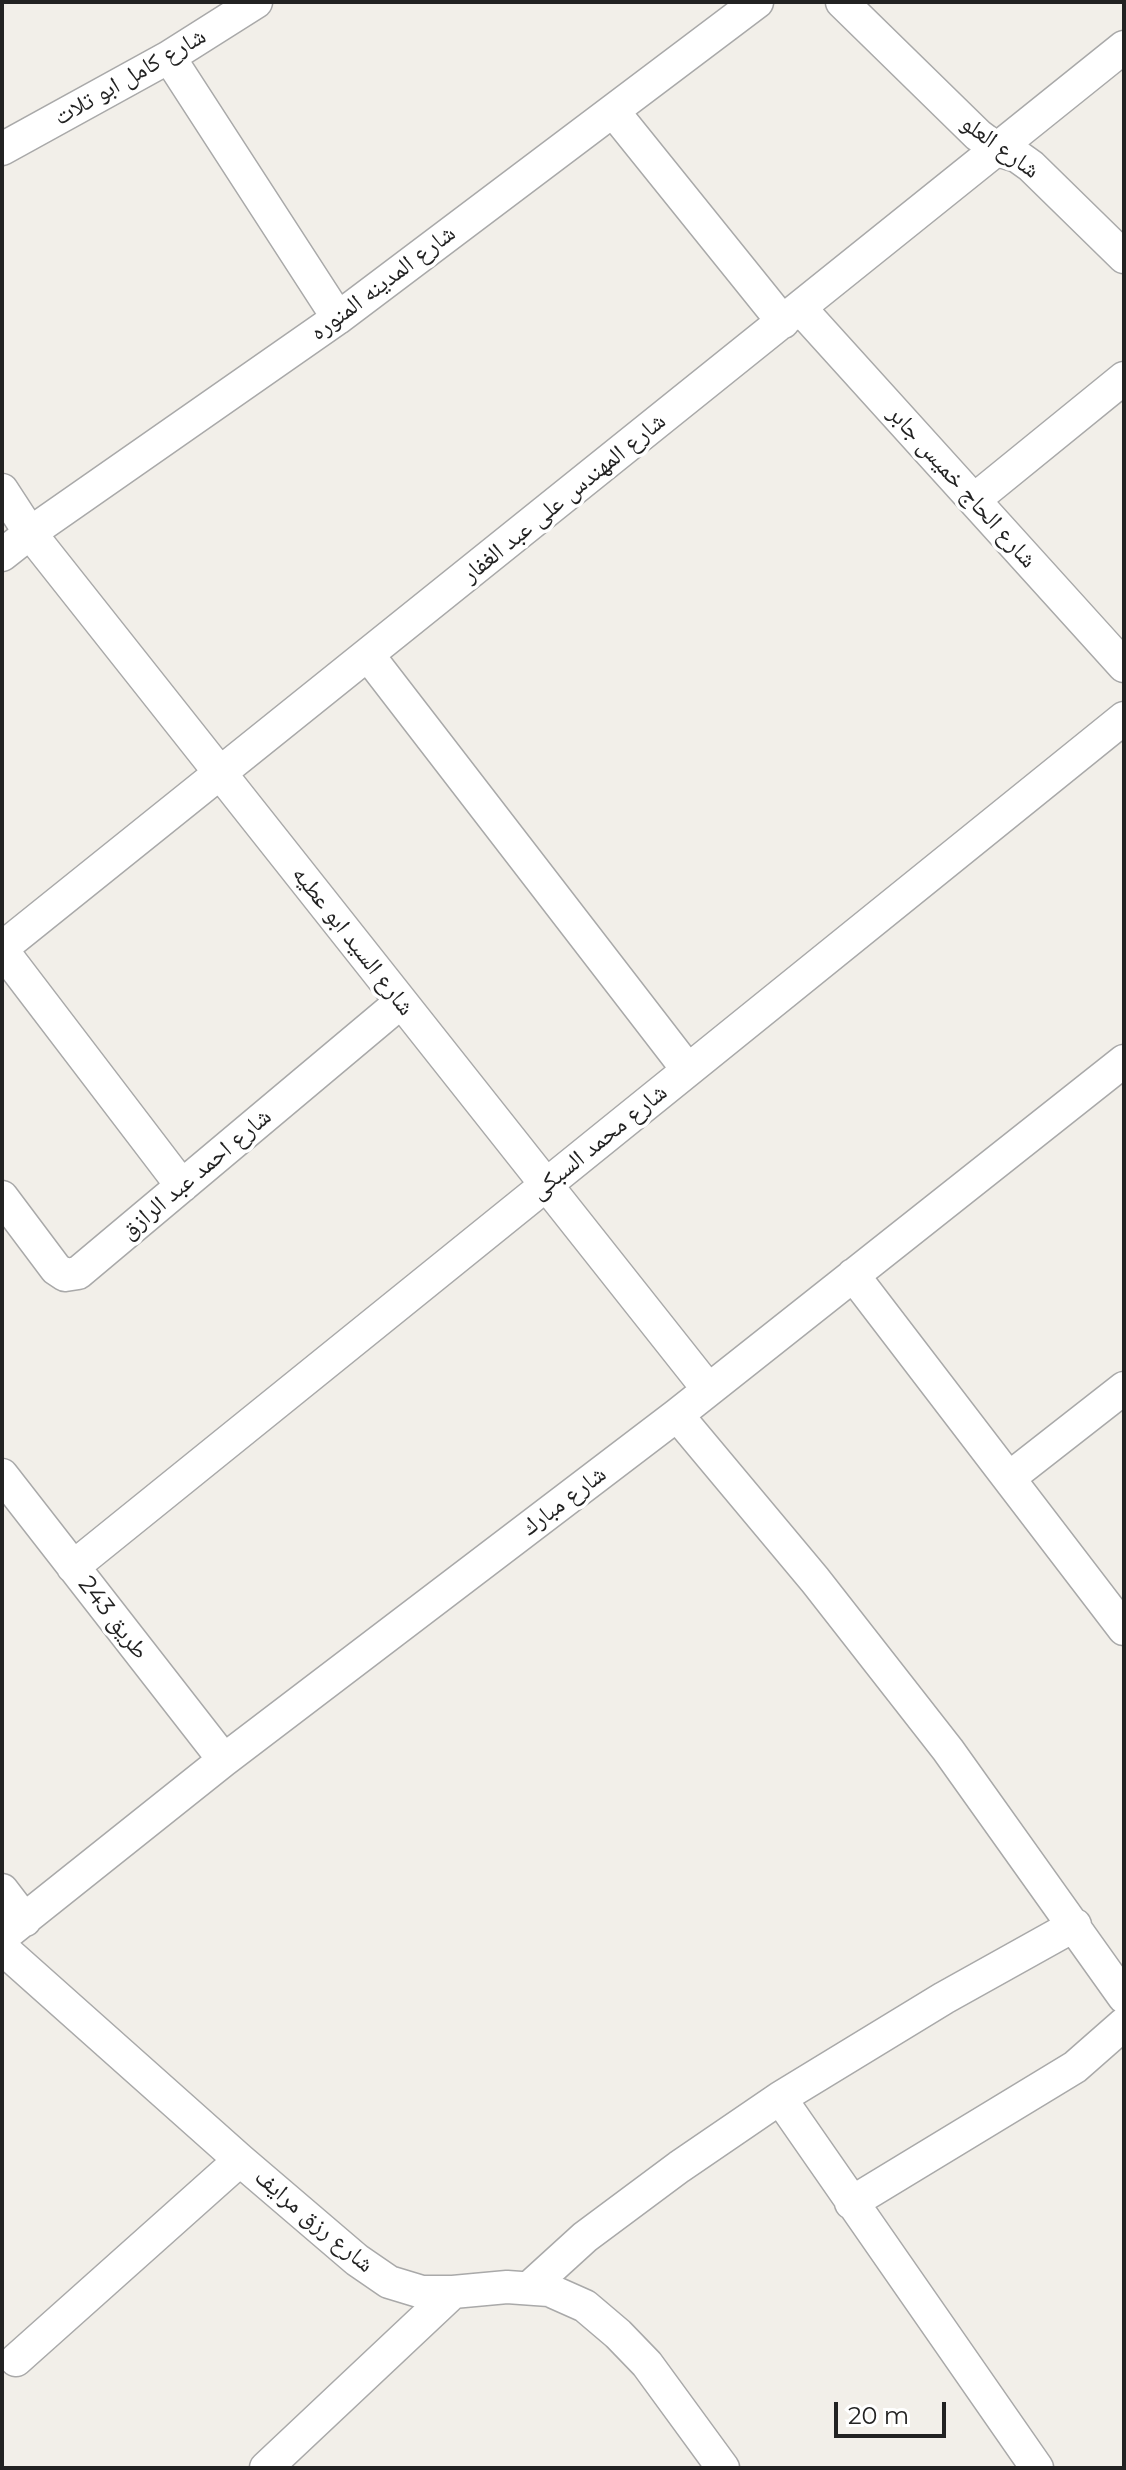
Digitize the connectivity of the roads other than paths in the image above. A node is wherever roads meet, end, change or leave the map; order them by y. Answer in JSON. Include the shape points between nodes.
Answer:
{"nodes":[{"id":1,"x":757,"y":2,"type":"edge"},
{"id":2,"x":842,"y":2,"type":"edge"},
{"id":3,"x":246,"y":5,"type":"edge"},
{"id":4,"x":1124,"y":47,"type":"edge"},
{"id":5,"x":169,"y":57,"type":"junction"},
{"id":6,"x":613,"y":111,"type":"junction"},
{"id":7,"x":2,"y":149,"type":"edge"},
{"id":8,"x":998,"y":150,"type":"junction"},
{"id":9,"x":1124,"y":257,"type":"edge"},
{"id":10,"x":792,"y":315,"type":"junction"},
{"id":11,"x":338,"y":318,"type":"junction"},
{"id":12,"x":1124,"y":378,"type":"edge"},
{"id":13,"x":2,"y":490,"type":"edge"},
{"id":14,"x":974,"y":500,"type":"junction"},
{"id":15,"x":30,"y":533,"type":"junction"},
{"id":16,"x":2,"y":555,"type":"edge"},
{"id":17,"x":368,"y":655,"type":"junction"},
{"id":18,"x":1124,"y":666,"type":"edge"},
{"id":19,"x":1124,"y":718,"type":"edge"},
{"id":20,"x":220,"y":773,"type":"junction"},
{"id":21,"x":2,"y":949,"type":"edge"},
{"id":22,"x":401,"y":1002,"type":"junction"},
{"id":23,"x":1124,"y":1061,"type":"edge"},
{"id":24,"x":688,"y":1070,"type":"junction"},
{"id":25,"x":546,"y":1184,"type":"junction"},
{"id":26,"x":182,"y":1186,"type":"junction"},
{"id":27,"x":2,"y":1197,"type":"edge"},
{"id":28,"x":853,"y":1275,"type":"junction"},
{"id":29,"x":1124,"y":1388,"type":"edge"},
{"id":30,"x":708,"y":1389,"type":"junction"},
{"id":31,"x":677,"y":1415,"type":"junction"},
{"id":32,"x":2,"y":1475,"type":"edge"},
{"id":33,"x":1009,"y":1478,"type":"junction"},
{"id":34,"x":73,"y":1567,"type":"junction"},
{"id":35,"x":1124,"y":1629,"type":"edge"},
{"id":36,"x":224,"y":1760,"type":"junction"},
{"id":37,"x":2,"y":1890,"type":"edge"},
{"id":38,"x":1075,"y":1925,"type":"junction"},
{"id":39,"x":14,"y":1928,"type":"edge"},
{"id":40,"x":2,"y":1948,"type":"edge"},
{"id":41,"x":1124,"y":1997,"type":"edge"},
{"id":42,"x":1124,"y":2024,"type":"edge"},
{"id":43,"x":780,"y":2098,"type":"junction"},
{"id":44,"x":240,"y":2160,"type":"junction"},
{"id":45,"x":851,"y":2203,"type":"junction"},
{"id":46,"x":529,"y":2288,"type":"junction"},
{"id":47,"x":453,"y":2292,"type":"junction"},
{"id":48,"x":16,"y":2360,"type":"dead end"},
{"id":49,"x":266,"y":2468,"type":"edge"},
{"id":50,"x":723,"y":2468,"type":"edge"},
{"id":51,"x":1037,"y":2468,"type":"edge"}],
"edges":[{"from":1,"to":6,"type":"street","name":"شارع المدينه المنوره"},
{"from":2,"to":8,"type":"street","name":"شارع العلو"},
{"from":3,"to":5,"type":"street","name":"شارع كامل ابو تلات"},
{"from":4,"to":8,"type":"street","name":"شارع المهندس على عبد الغفار"},
{"from":5,"to":7,"type":"street","name":"شارع كامل ابو تلات"},
{"from":5,"to":11,"type":"street"},
{"from":6,"to":10,"type":"street","name":"شارع الحاج خميس جابر"},
{"from":6,"to":11,"type":"street","name":"شارع المدينه المنوره"},
{"from":8,"to":9,"type":"street","name":"شارع العلو","via":[[1031,166]]},
{"from":8,"to":10,"type":"street","name":"شارع المهندس على عبد الغفار"},
{"from":10,"to":14,"type":"street","name":"شارع الحاج خميس جابر"},
{"from":10,"to":17,"type":"street","name":"شارع المهندس على عبد الغفار"},
{"from":11,"to":15,"type":"street","name":"شارع المدينه المنوره"},
{"from":12,"to":14,"type":"street"},
{"from":13,"to":15,"type":"street","name":"شارع السيد ابو عطيه"},
{"from":14,"to":18,"type":"street","name":"شارع الحاج خميس جابر"},
{"from":15,"to":16,"type":"street","name":"شارع المدينه المنوره"},
{"from":15,"to":20,"type":"street","name":"شارع السيد ابو عطيه"},
{"from":17,"to":20,"type":"street","name":"شارع المهندس على عبد الغفار"},
{"from":17,"to":24,"type":"street"},
{"from":19,"to":24,"type":"street","name":"شارع محمد السبكى"},
{"from":20,"to":21,"type":"street","name":"شارع المهندس على عبد الغفار"},
{"from":20,"to":22,"type":"street","name":"شارع السيد ابو عطيه"},
{"from":21,"to":26,"type":"street"},
{"from":22,"to":25,"type":"street","name":"شارع السيد ابو عطيه"},
{"from":22,"to":26,"type":"street","name":"شارع احمد عبد الرازق"},
{"from":23,"to":28,"type":"street","name":"شارع مبارك"},
{"from":24,"to":25,"type":"street","name":"شارع محمد السبكى"},
{"from":25,"to":30,"type":"street","name":"شارع السيد ابو عطيه"},
{"from":25,"to":34,"type":"street","name":"شارع محمد السبكى"},
{"from":26,"to":27,"type":"street","name":"شارع احمد عبد الرازق","via":[[78,1273],[65,1275]]},
{"from":28,"to":30,"type":"street","name":"شارع مبارك"},
{"from":28,"to":33,"type":"street"},
{"from":29,"to":33,"type":"street"},
{"from":30,"to":31,"type":"street","name":"شارع مبارك"},
{"from":31,"to":36,"type":"street","name":"شارع مبارك"},
{"from":31,"to":38,"type":"street","via":[[948,1750]]},
{"from":32,"to":34,"type":"street","name":"طريق 243"},
{"from":33,"to":35,"type":"street"},
{"from":34,"to":36,"type":"street","name":"طريق 243"},
{"from":36,"to":39,"type":"street","name":"شارع مبارك"},
{"from":37,"to":39,"type":"street"},
{"from":38,"to":41,"type":"street"},
{"from":38,"to":43,"type":"street"},
{"from":40,"to":44,"type":"street","name":"شارع رزق مرايف"},
{"from":42,"to":45,"type":"street","via":[[1075,2067]]},
{"from":43,"to":45,"type":"street"},
{"from":43,"to":46,"type":"street","via":[[585,2237]]},
{"from":44,"to":47,"type":"street","name":"شارع رزق مرايف","via":[[389,2282],[422,2292]]},
{"from":44,"to":48,"type":"street"},
{"from":45,"to":51,"type":"street"},
{"from":46,"to":47,"type":"street","name":"شارع رزق مرايف"},
{"from":46,"to":50,"type":"street","name":"شارع رزق مرايف","via":[[549,2290],[585,2306],[618,2334],[647,2364]]},
{"from":47,"to":49,"type":"street"}]}
